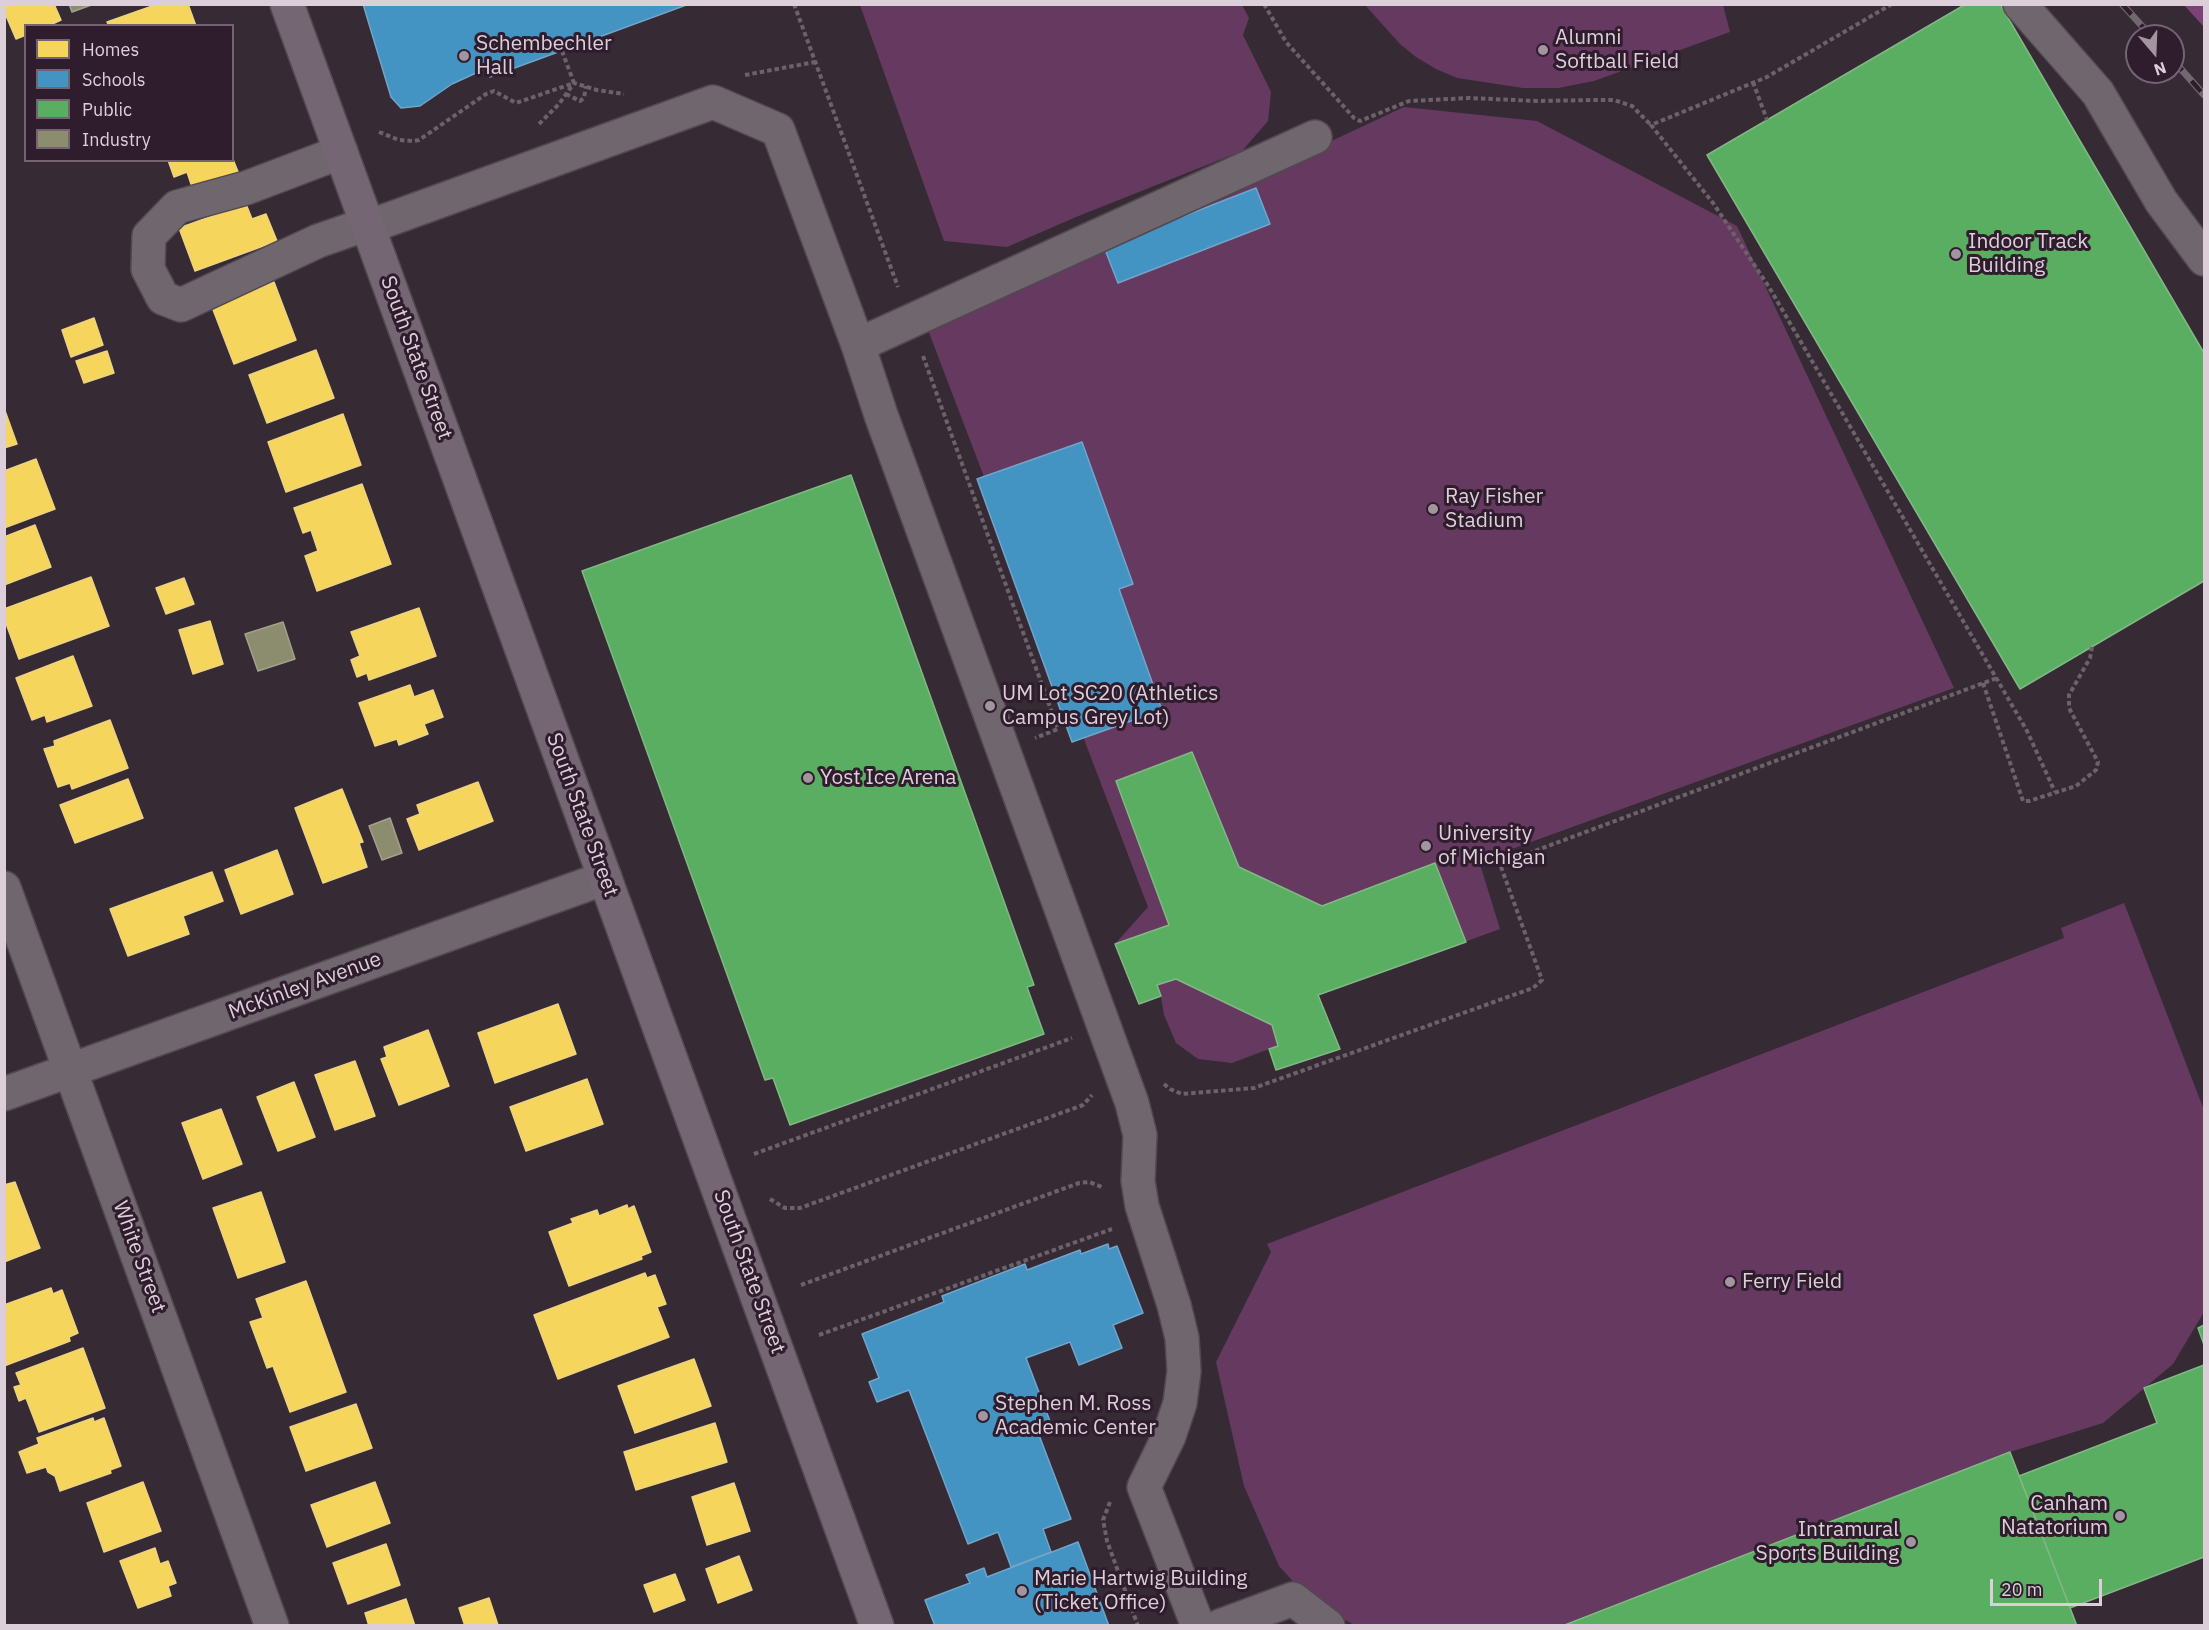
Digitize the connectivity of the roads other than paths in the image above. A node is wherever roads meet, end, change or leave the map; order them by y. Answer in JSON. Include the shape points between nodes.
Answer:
{"nodes":[{"id":1,"x":287,"y":4,"type":"edge"},
{"id":2,"x":2020,"y":4,"type":"edge"},
{"id":3,"x":1315,"y":137,"type":"dead end"},
{"id":4,"x":341,"y":152,"type":"junction"},
{"id":5,"x":368,"y":226,"type":"junction"},
{"id":6,"x":2205,"y":259,"type":"edge"},
{"id":7,"x":858,"y":345,"type":"junction"},
{"id":8,"x":605,"y":878,"type":"junction"},
{"id":9,"x":4,"y":888,"type":"edge"},
{"id":10,"x":72,"y":1069,"type":"junction"},
{"id":11,"x":4,"y":1094,"type":"edge"},
{"id":12,"x":272,"y":1626,"type":"edge"},
{"id":13,"x":877,"y":1626,"type":"edge"},
{"id":14,"x":1198,"y":1626,"type":"edge"},
{"id":15,"x":1220,"y":1626,"type":"edge"},
{"id":16,"x":1328,"y":1626,"type":"edge"}],
"edges":[{"from":1,"to":4,"type":"main road","name":"South State Street"},
{"from":2,"to":6,"type":"street","via":[[2098,93],[2162,201]]},
{"from":3,"to":7,"type":"street"},
{"from":4,"to":5,"type":"main road","name":"South State Street"},
{"from":4,"to":5,"type":"street","via":[[246,188],[177,207],[149,236],[148,269],[163,298],[182,304],[318,241]]},
{"from":5,"to":7,"type":"street","via":[[713,102],[778,130]]},
{"from":5,"to":8,"type":"main road","name":"South State Street"},
{"from":7,"to":14,"type":"street","via":[[1132,1103],[1140,1135],[1138,1180],[1142,1206],[1174,1305],[1184,1371],[1180,1403],[1169,1436],[1144,1487]]},
{"from":8,"to":10,"type":"street","name":"McKinley Avenue"},
{"from":8,"to":13,"type":"main road","name":"South State Street"},
{"from":9,"to":10,"type":"street","name":"White Street"},
{"from":10,"to":11,"type":"street","name":"McKinley Avenue"},
{"from":10,"to":12,"type":"street","name":"White Street"},
{"from":15,"to":16,"type":"street","via":[[1293,1599]]}]}
